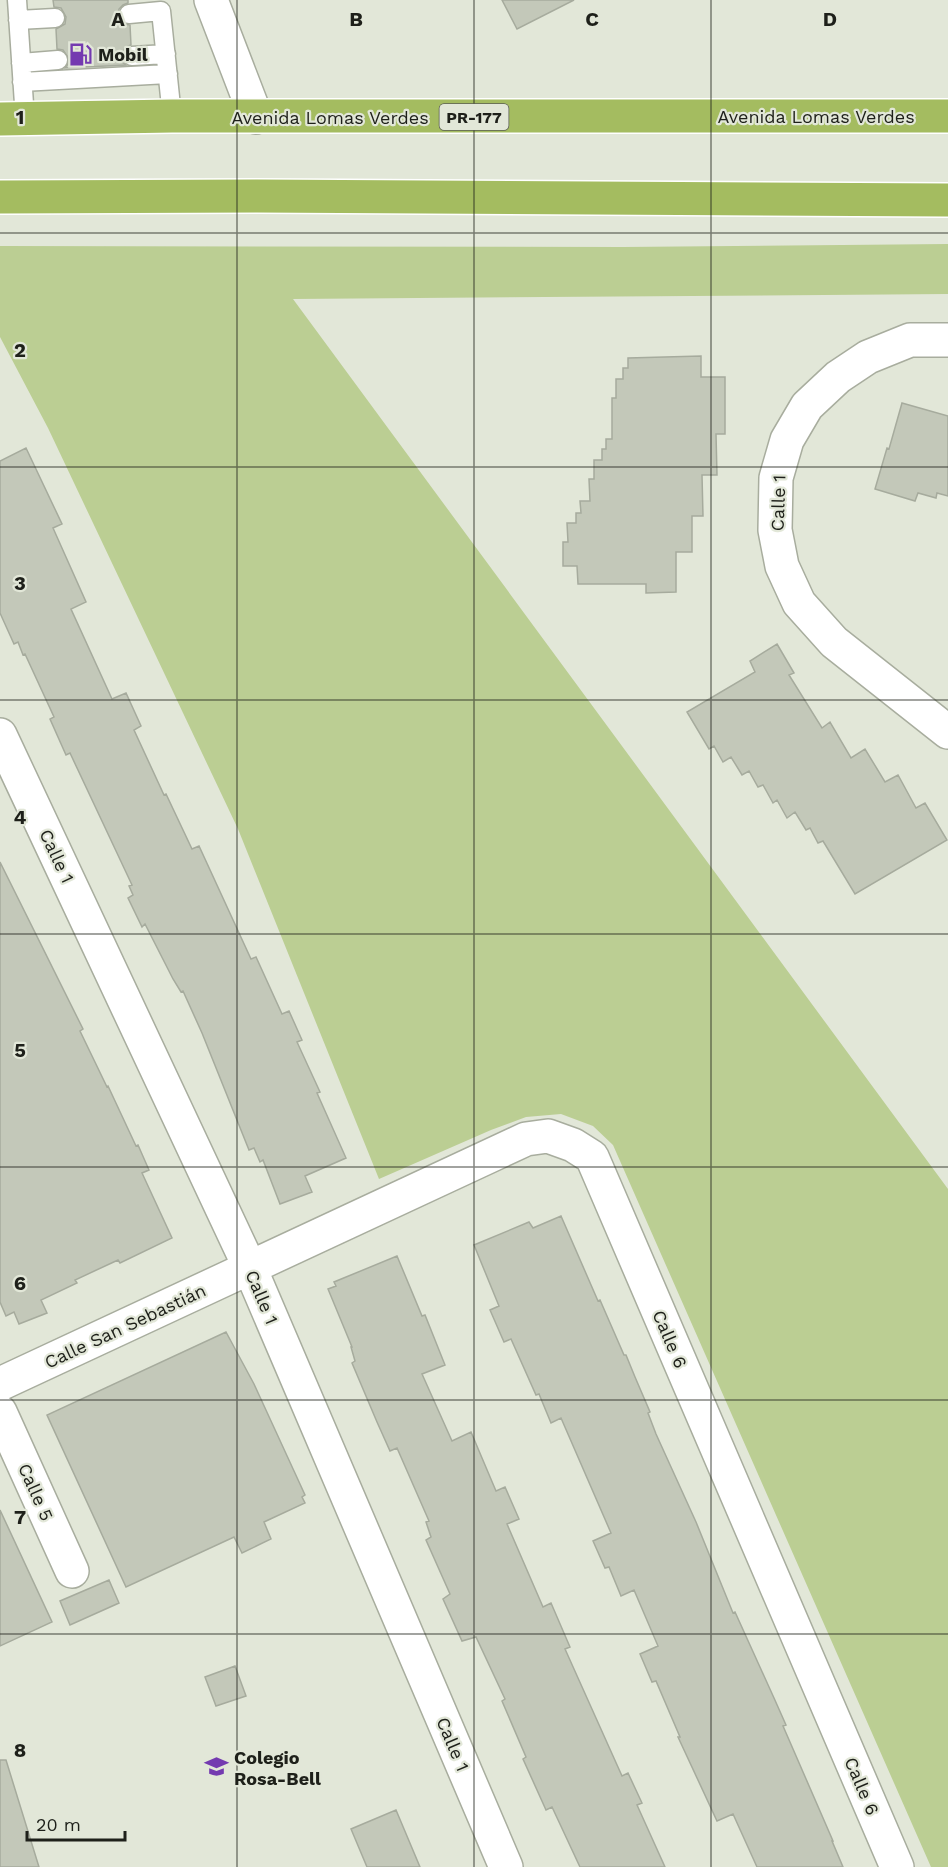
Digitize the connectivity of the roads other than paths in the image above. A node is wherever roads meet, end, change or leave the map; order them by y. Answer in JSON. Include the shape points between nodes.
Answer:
{"nodes":[{"id":1,"x":17,"y":0,"type":"edge"},
{"id":2,"x":212,"y":0,"type":"edge"},
{"id":3,"x":129,"y":14,"type":"dead end"},
{"id":4,"x":55,"y":18,"type":"dead end"},
{"id":5,"x":18,"y":20,"type":"junction"},
{"id":6,"x":165,"y":54,"type":"junction"},
{"id":7,"x":132,"y":56,"type":"dead end"},
{"id":8,"x":58,"y":60,"type":"dead end"},
{"id":9,"x":21,"y":63,"type":"junction"},
{"id":10,"x":168,"y":74,"type":"junction"},
{"id":11,"x":22,"y":82,"type":"junction"},
{"id":12,"x":172,"y":116,"type":"junction"},
{"id":13,"x":948,"y":116,"type":"edge"},
{"id":14,"x":256,"y":117,"type":"junction"},
{"id":15,"x":12,"y":119,"type":"edge"},
{"id":16,"x":0,"y":197,"type":"edge"},
{"id":17,"x":948,"y":200,"type":"edge"},
{"id":18,"x":948,"y":340,"type":"edge"},
{"id":19,"x":948,"y":732,"type":"edge"},
{"id":20,"x":0,"y":735,"type":"edge"},
{"id":21,"x":250,"y":1268,"type":"junction"},
{"id":22,"x":0,"y":1384,"type":"edge"},
{"id":23,"x":0,"y":1412,"type":"edge"},
{"id":24,"x":72,"y":1571,"type":"dead end"},
{"id":25,"x":506,"y":1867,"type":"edge"},
{"id":26,"x":897,"y":1867,"type":"edge"}],
"edges":[{"from":1,"to":5,"type":"lane"},
{"from":2,"to":14,"type":"street"},
{"from":3,"to":6,"type":"lane","via":[[161,11]]},
{"from":4,"to":5,"type":"lane"},
{"from":5,"to":9,"type":"lane"},
{"from":6,"to":7,"type":"lane"},
{"from":6,"to":10,"type":"lane"},
{"from":8,"to":9,"type":"lane"},
{"from":9,"to":11,"type":"lane"},
{"from":10,"to":11,"type":"lane"},
{"from":10,"to":12,"type":"lane"},
{"from":11,"to":15,"type":"lane"},
{"from":12,"to":14,"type":"highway","name":"Avenida Lomas Verdes","number":"PR-177"},
{"from":12,"to":15,"type":"highway","name":"Avenida Lomas Verdes","number":"PR-177"},
{"from":13,"to":14,"type":"highway","name":"Avenida Lomas Verdes","number":"PR-177"},
{"from":16,"to":17,"type":"highway"},
{"from":18,"to":19,"type":"street","name":"Calle 1","via":[[910,340],[868,357],[838,377],[807,406],[787,440],[776,478],[774,530],[782,566],[799,603],[834,642]]},
{"from":20,"to":21,"type":"street","name":"Calle 1"},
{"from":21,"to":22,"type":"street","name":"Calle San Sebastián"},
{"from":21,"to":25,"type":"street","name":"Calle 1"},
{"from":21,"to":26,"type":"street","name":"Calle 6","via":[[526,1139],[548,1136],[592,1157]]},
{"from":23,"to":24,"type":"street","name":"Calle 5"}]}
